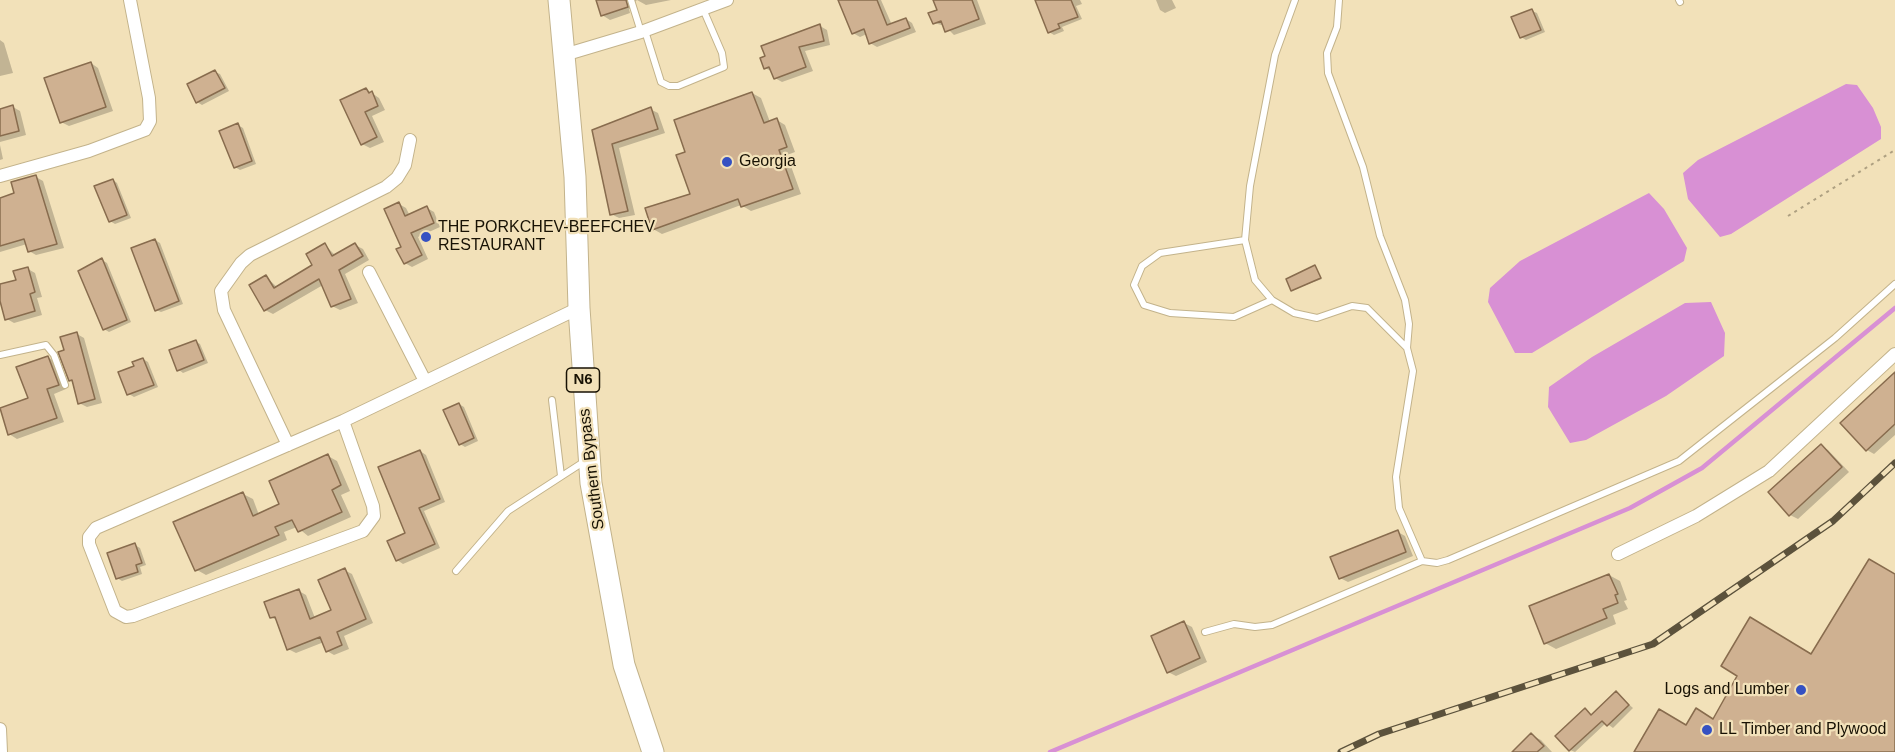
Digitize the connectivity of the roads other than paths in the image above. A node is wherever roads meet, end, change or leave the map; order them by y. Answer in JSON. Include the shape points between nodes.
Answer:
{"nodes":[{"id":1,"x":130,"y":0,"type":"edge"},
{"id":2,"x":559,"y":0,"type":"edge"},
{"id":3,"x":631,"y":0,"type":"edge"},
{"id":4,"x":727,"y":0,"type":"edge"},
{"id":5,"x":1295,"y":0,"type":"edge"},
{"id":6,"x":1339,"y":0,"type":"edge"},
{"id":7,"x":704,"y":9,"type":"junction"},
{"id":8,"x":643,"y":32,"type":"junction"},
{"id":9,"x":564,"y":55,"type":"junction"},
{"id":10,"x":410,"y":140,"type":"dead end"},
{"id":11,"x":0,"y":176,"type":"edge"},
{"id":12,"x":1245,"y":240,"type":"junction"},
{"id":13,"x":369,"y":272,"type":"dead end"},
{"id":14,"x":1895,"y":284,"type":"edge"},
{"id":15,"x":1272,"y":300,"type":"junction"},
{"id":16,"x":579,"y":308,"type":"junction"},
{"id":17,"x":1407,"y":348,"type":"junction"},
{"id":18,"x":1895,"y":354,"type":"edge"},
{"id":19,"x":0,"y":355,"type":"edge"},
{"id":20,"x":425,"y":381,"type":"junction"},
{"id":21,"x":64,"y":386,"type":"dead end"},
{"id":22,"x":552,"y":400,"type":"dead end"},
{"id":23,"x":343,"y":421,"type":"junction"},
{"id":24,"x":288,"y":445,"type":"junction"},
{"id":25,"x":588,"y":459,"type":"junction"},
{"id":26,"x":561,"y":476,"type":"junction"},
{"id":27,"x":1618,"y":554,"type":"dead end"},
{"id":28,"x":1422,"y":561,"type":"junction"},
{"id":29,"x":456,"y":571,"type":"dead end"},
{"id":30,"x":1205,"y":632,"type":"dead end"},
{"id":31,"x":0,"y":729,"type":"edge"},
{"id":32,"x":1,"y":752,"type":"edge"},
{"id":33,"x":653,"y":752,"type":"edge"}],
"edges":[{"from":1,"to":11,"type":"street","via":[[149,98],[150,121],[145,130],[89,151]]},
{"from":2,"to":9,"type":"highway","name":"Southern Bypass","number":"N6"},
{"from":3,"to":8,"type":"lane"},
{"from":4,"to":7,"type":"street"},
{"from":5,"to":12,"type":"lane","via":[[1275,55],[1250,186]]},
{"from":6,"to":17,"type":"lane","via":[[1337,27],[1327,53],[1328,73],[1363,167],[1380,236],[1405,300]]},
{"from":7,"to":8,"type":"street"},
{"from":7,"to":8,"type":"lane","via":[[724,67],[678,86],[661,82]]},
{"from":8,"to":9,"type":"street"},
{"from":9,"to":16,"type":"highway","name":"Southern Bypass","number":"N6","via":[[575,177]]},
{"from":10,"to":24,"type":"street","via":[[405,165],[391,182],[250,255],[221,291],[224,310]]},
{"from":12,"to":15,"type":"lane","via":[[1255,280]]},
{"from":12,"to":15,"type":"lane","via":[[1160,253],[1142,266],[1134,285],[1144,305],[1170,313],[1234,317]]},
{"from":13,"to":20,"type":"street"},
{"from":14,"to":28,"type":"lane","via":[[1835,338],[1679,462],[1448,560]]},
{"from":15,"to":17,"type":"lane","via":[[1294,313],[1317,318],[1352,306],[1367,308]]},
{"from":16,"to":20,"type":"street"},
{"from":16,"to":25,"type":"highway","name":"Southern Bypass","number":"N6"},
{"from":17,"to":28,"type":"lane","via":[[1413,371],[1396,477],[1399,508]]},
{"from":18,"to":27,"type":"street","via":[[1769,471],[1696,516]]},
{"from":19,"to":21,"type":"lane","via":[[46,345],[54,355]]},
{"from":20,"to":23,"type":"street"},
{"from":22,"to":26,"type":"lane"},
{"from":23,"to":24,"type":"street"},
{"from":23,"to":24,"type":"street","via":[[373,506],[374,516],[363,531],[133,616],[126,617],[115,610],[89,544],[92,531]]},
{"from":25,"to":26,"type":"lane"},
{"from":25,"to":33,"type":"highway","name":"Southern Bypass","number":"N6","via":[[624,665]]},
{"from":26,"to":29,"type":"lane","via":[[497,520]]},
{"from":28,"to":30,"type":"lane","via":[[1272,625],[1234,624]]},
{"from":31,"to":32,"type":"street"}]}
